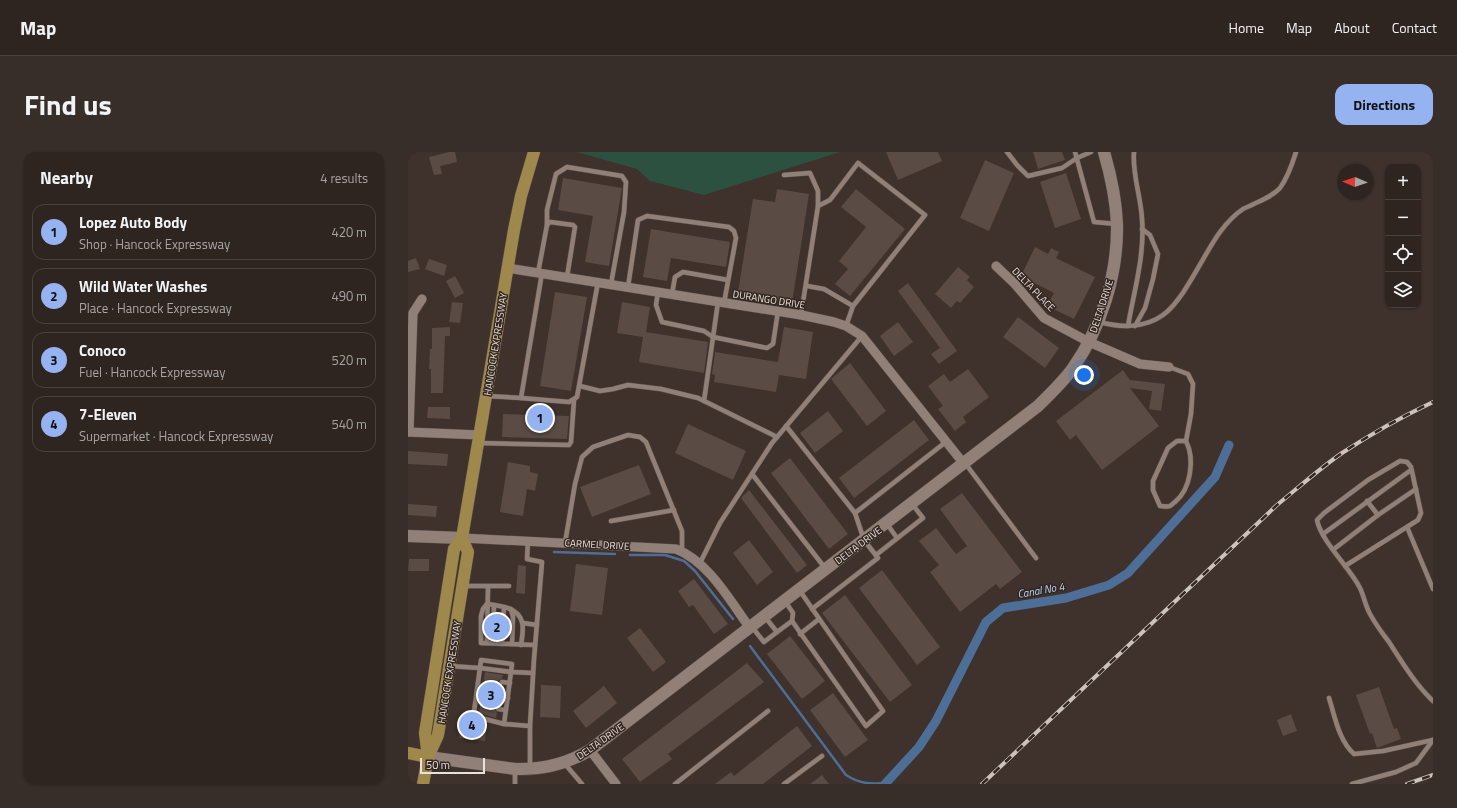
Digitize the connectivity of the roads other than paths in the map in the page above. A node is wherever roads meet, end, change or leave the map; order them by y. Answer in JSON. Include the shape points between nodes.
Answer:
{"nodes":[{"id":1,"x":534,"y":152,"type":"edge"},
{"id":2,"x":1007,"y":152,"type":"edge"},
{"id":3,"x":1075,"y":152,"type":"edge"},
{"id":4,"x":1091,"y":152,"type":"edge"},
{"id":5,"x":1104,"y":152,"type":"edge"},
{"id":6,"x":1134,"y":152,"type":"edge"},
{"id":7,"x":1296,"y":152,"type":"edge"},
{"id":8,"x":1077,"y":158,"type":"junction"},
{"id":9,"x":784,"y":175,"type":"dead end"},
{"id":10,"x":818,"y":206,"type":"junction"},
{"id":11,"x":1117,"y":224,"type":"junction"},
{"id":12,"x":547,"y":225,"type":"junction"},
{"id":13,"x":1142,"y":229,"type":"junction"},
{"id":14,"x":996,"y":266,"type":"dead end"},
{"id":15,"x":507,"y":268,"type":"junction"},
{"id":16,"x":540,"y":273,"type":"junction"},
{"id":17,"x":567,"y":277,"type":"junction"},
{"id":18,"x":728,"y":280,"type":"junction"},
{"id":19,"x":598,"y":282,"type":"junction"},
{"id":20,"x":611,"y":284,"type":"junction"},
{"id":21,"x":806,"y":286,"type":"junction"},
{"id":22,"x":628,"y":287,"type":"junction"},
{"id":23,"x":658,"y":292,"type":"junction"},
{"id":24,"x":672,"y":294,"type":"junction"},
{"id":25,"x":422,"y":299,"type":"dead end"},
{"id":26,"x":721,"y":302,"type":"junction"},
{"id":27,"x":853,"y":306,"type":"junction"},
{"id":28,"x":778,"y":311,"type":"junction"},
{"id":29,"x":801,"y":315,"type":"junction"},
{"id":30,"x":1098,"y":322,"type":"junction"},
{"id":31,"x":846,"y":326,"type":"junction"},
{"id":32,"x":1128,"y":326,"type":"junction"},
{"id":33,"x":1135,"y":326,"type":"junction"},
{"id":34,"x":862,"y":336,"type":"junction"},
{"id":35,"x":713,"y":337,"type":"junction"},
{"id":36,"x":1089,"y":342,"type":"junction"},
{"id":37,"x":1169,"y":367,"type":"joint"},
{"id":38,"x":580,"y":386,"type":"junction"},
{"id":39,"x":486,"y":396,"type":"junction"},
{"id":40,"x":521,"y":398,"type":"junction"},
{"id":41,"x":574,"y":400,"type":"junction"},
{"id":42,"x":704,"y":401,"type":"junction"},
{"id":43,"x":786,"y":426,"type":"junction"},
{"id":44,"x":409,"y":432,"type":"edge"},
{"id":45,"x":777,"y":438,"type":"junction"},
{"id":46,"x":479,"y":439,"type":"junction"},
{"id":47,"x":947,"y":441,"type":"junction"},
{"id":48,"x":1186,"y":441,"type":"junction"},
{"id":49,"x":964,"y":464,"type":"junction"},
{"id":50,"x":1411,"y":470,"type":"junction"},
{"id":51,"x":752,"y":474,"type":"junction"},
{"id":52,"x":1416,"y":489,"type":"junction"},
{"id":53,"x":1367,"y":501,"type":"junction"},
{"id":54,"x":912,"y":504,"type":"junction"},
{"id":55,"x":674,"y":510,"type":"junction"},
{"id":56,"x":855,"y":513,"type":"junction"},
{"id":57,"x":1378,"y":515,"type":"junction"},
{"id":58,"x":611,"y":521,"type":"dead end"},
{"id":59,"x":887,"y":524,"type":"junction"},
{"id":60,"x":1406,"y":528,"type":"junction"},
{"id":61,"x":1323,"y":534,"type":"junction"},
{"id":62,"x":408,"y":536,"type":"edge"},
{"id":63,"x":462,"y":538,"type":"junction"},
{"id":64,"x":897,"y":538,"type":"junction"},
{"id":65,"x":864,"y":540,"type":"junction"},
{"id":66,"x":528,"y":542,"type":"junction"},
{"id":67,"x":565,"y":543,"type":"junction"},
{"id":68,"x":1334,"y":549,"type":"junction"},
{"id":69,"x":682,"y":551,"type":"junction"},
{"id":70,"x":876,"y":555,"type":"junction"},
{"id":71,"x":1036,"y":558,"type":"dead end"},
{"id":72,"x":700,"y":563,"type":"junction"},
{"id":73,"x":1346,"y":566,"type":"junction"},
{"id":74,"x":826,"y":570,"type":"junction"},
{"id":75,"x":463,"y":586,"type":"junction"},
{"id":76,"x":488,"y":586,"type":"junction"},
{"id":77,"x":509,"y":586,"type":"dead end"},
{"id":78,"x":1433,"y":589,"type":"edge"},
{"id":79,"x":799,"y":590,"type":"junction"},
{"id":80,"x":785,"y":601,"type":"junction"},
{"id":81,"x":487,"y":604,"type":"junction"},
{"id":82,"x":494,"y":605,"type":"junction"},
{"id":83,"x":504,"y":606,"type":"junction"},
{"id":84,"x":511,"y":609,"type":"junction"},
{"id":85,"x":812,"y":609,"type":"junction"},
{"id":86,"x":765,"y":617,"type":"junction"},
{"id":87,"x":820,"y":619,"type":"junction"},
{"id":88,"x":792,"y":621,"type":"junction"},
{"id":89,"x":523,"y":623,"type":"junction"},
{"id":90,"x":537,"y":625,"type":"junction"},
{"id":91,"x":751,"y":628,"type":"junction"},
{"id":92,"x":777,"y":632,"type":"junction"},
{"id":93,"x":800,"y":634,"type":"junction"},
{"id":94,"x":493,"y":643,"type":"junction"},
{"id":95,"x":502,"y":644,"type":"junction"},
{"id":96,"x":512,"y":644,"type":"junction"},
{"id":97,"x":521,"y":645,"type":"junction"},
{"id":98,"x":535,"y":645,"type":"junction"},
{"id":99,"x":450,"y":666,"type":"junction"},
{"id":100,"x":480,"y":668,"type":"junction"},
{"id":101,"x":511,"y":672,"type":"junction"},
{"id":102,"x":533,"y":673,"type":"junction"},
{"id":103,"x":502,"y":682,"type":"dead end"},
{"id":104,"x":510,"y":683,"type":"junction"},
{"id":105,"x":499,"y":696,"type":"dead end"},
{"id":106,"x":508,"y":698,"type":"junction"},
{"id":107,"x":1329,"y":698,"type":"dead end"},
{"id":108,"x":1433,"y":700,"type":"edge"},
{"id":109,"x":498,"y":709,"type":"dead end"},
{"id":110,"x":506,"y":710,"type":"junction"},
{"id":111,"x":768,"y":711,"type":"dead end"},
{"id":112,"x":504,"y":724,"type":"junction"},
{"id":113,"x":530,"y":726,"type":"junction"},
{"id":114,"x":1433,"y":740,"type":"edge"},
{"id":115,"x":590,"y":750,"type":"junction"},
{"id":116,"x":408,"y":753,"type":"edge"},
{"id":117,"x":822,"y":756,"type":"dead end"},
{"id":118,"x":428,"y":757,"type":"junction"},
{"id":119,"x":565,"y":763,"type":"junction"},
{"id":120,"x":515,"y":769,"type":"junction"},
{"id":121,"x":530,"y":770,"type":"junction"},
{"id":122,"x":423,"y":784,"type":"edge"},
{"id":123,"x":515,"y":784,"type":"edge"},
{"id":124,"x":582,"y":784,"type":"edge"},
{"id":125,"x":616,"y":784,"type":"edge"},
{"id":126,"x":675,"y":784,"type":"edge"},
{"id":127,"x":784,"y":784,"type":"edge"},
{"id":128,"x":1352,"y":784,"type":"edge"}],
"edges":[{"from":1,"to":15,"type":"main road","name":"HANCOCK EXPRESSWAY","via":[[521,196]]},
{"from":2,"to":8,"type":"lane","via":[[1028,176],[1062,168]]},
{"from":3,"to":8,"type":"lane"},
{"from":4,"to":8,"type":"lane"},
{"from":5,"to":11,"type":"main road","name":"DELTA DRIVE","via":[[1111,176]]},
{"from":6,"to":13,"type":"lane"},
{"from":7,"to":33,"type":"lane","via":[[1291,169],[1279,188],[1242,210],[1220,232],[1172,307],[1152,322]]},
{"from":8,"to":11,"type":"lane","via":[[1094,222]]},
{"from":9,"to":10,"type":"lane","via":[[810,173],[818,191]]},
{"from":10,"to":21,"type":"lane"},
{"from":10,"to":27,"type":"lane","via":[[830,200],[858,163],[925,215]]},
{"from":11,"to":30,"type":"main road","name":"DELTA DRIVE","via":[[1114,265]]},
{"from":12,"to":16,"type":"lane"},
{"from":12,"to":17,"type":"lane","via":[[550,222],[576,227]]},
{"from":12,"to":20,"type":"lane","via":[[547,210],[556,174],[567,168],[622,176],[626,182],[624,212]]},
{"from":13,"to":32,"type":"lane"},
{"from":13,"to":33,"type":"lane","via":[[1150,235],[1158,254],[1145,308]]},
{"from":14,"to":36,"type":"street","name":"DELTA PLACE","via":[[1044,318]]},
{"from":15,"to":16,"type":"street","name":"DURANGO DRIVE"},
{"from":15,"to":39,"type":"main road","name":"HANCOCK EXPRESSWAY"},
{"from":16,"to":17,"type":"street","name":"DURANGO DRIVE"},
{"from":16,"to":40,"type":"lane"},
{"from":17,"to":19,"type":"street","name":"DURANGO DRIVE"},
{"from":18,"to":22,"type":"lane","via":[[736,238],[734,231],[729,227],[647,216],[638,220]]},
{"from":18,"to":24,"type":"lane","via":[[683,272],[675,277]]},
{"from":18,"to":26,"type":"lane"},
{"from":19,"to":20,"type":"street","name":"DURANGO DRIVE"},
{"from":19,"to":38,"type":"lane"},
{"from":20,"to":22,"type":"street","name":"DURANGO DRIVE"},
{"from":21,"to":27,"type":"lane","via":[[824,289]]},
{"from":21,"to":29,"type":"lane"},
{"from":22,"to":23,"type":"street","name":"DURANGO DRIVE"},
{"from":23,"to":24,"type":"street","name":"DURANGO DRIVE"},
{"from":23,"to":35,"type":"lane","via":[[656,305],[662,322],[704,331]]},
{"from":24,"to":26,"type":"street","name":"DURANGO DRIVE"},
{"from":25,"to":44,"type":"street","via":[[413,313]]},
{"from":26,"to":28,"type":"street","name":"DURANGO DRIVE"},
{"from":26,"to":35,"type":"lane"},
{"from":27,"to":31,"type":"lane"},
{"from":28,"to":29,"type":"street","name":"DURANGO DRIVE"},
{"from":28,"to":35,"type":"lane","via":[[773,344],[767,348]]},
{"from":29,"to":31,"type":"street","name":"DURANGO DRIVE"},
{"from":30,"to":32,"type":"lane","via":[[1112,326]]},
{"from":30,"to":36,"type":"main road","name":"DELTA DRIVE"},
{"from":31,"to":34,"type":"street","name":"DURANGO DRIVE"},
{"from":32,"to":33,"type":"lane"},
{"from":34,"to":43,"type":"lane"},
{"from":34,"to":47,"type":"street","name":"DURANGO DRIVE"},
{"from":35,"to":42,"type":"lane"},
{"from":36,"to":37,"type":"street","name":"DELTA PLACE","via":[[1140,364]]},
{"from":36,"to":49,"type":"main road","name":"DELTA DRIVE","via":[[1072,368],[1038,406]]},
{"from":37,"to":48,"type":"lane","via":[[1188,374],[1193,384]]},
{"from":38,"to":41,"type":"lane","via":[[578,397]]},
{"from":38,"to":42,"type":"lane","via":[[600,390],[628,385],[661,389]]},
{"from":39,"to":40,"type":"lane"},
{"from":39,"to":46,"type":"main road","name":"HANCOCK EXPRESSWAY"},
{"from":40,"to":41,"type":"lane","via":[[569,402]]},
{"from":41,"to":46,"type":"lane","via":[[569,445]]},
{"from":42,"to":45,"type":"lane"},
{"from":43,"to":45,"type":"lane"},
{"from":43,"to":56,"type":"lane"},
{"from":44,"to":46,"type":"street"},
{"from":45,"to":51,"type":"lane"},
{"from":46,"to":63,"type":"main road","name":"HANCOCK EXPRESSWAY"},
{"from":47,"to":49,"type":"street","name":"DURANGO DRIVE"},
{"from":47,"to":56,"type":"lane"},
{"from":48,"to":48,"type":"lane","via":[[1191,467],[1187,486],[1180,498],[1170,506],[1160,506],[1153,490],[1153,481],[1168,448],[1177,441]]},
{"from":49,"to":54,"type":"main road","name":"DELTA DRIVE"},
{"from":49,"to":71,"type":"lane"},
{"from":50,"to":52,"type":"lane"},
{"from":50,"to":53,"type":"lane"},
{"from":50,"to":61,"type":"lane","via":[[1407,462],[1400,461],[1368,480],[1317,520]]},
{"from":51,"to":72,"type":"lane","via":[[720,523]]},
{"from":51,"to":74,"type":"lane"},
{"from":52,"to":57,"type":"lane"},
{"from":52,"to":60,"type":"lane","via":[[1421,513],[1418,520]]},
{"from":53,"to":57,"type":"lane"},
{"from":53,"to":61,"type":"lane"},
{"from":54,"to":59,"type":"main road","name":"DELTA DRIVE"},
{"from":54,"to":64,"type":"lane","via":[[923,518]]},
{"from":55,"to":58,"type":"lane"},
{"from":55,"to":67,"type":"lane","via":[[646,442],[640,437],[628,435],[593,447],[582,457]]},
{"from":55,"to":69,"type":"lane","via":[[682,531]]},
{"from":56,"to":65,"type":"lane"},
{"from":57,"to":68,"type":"lane"},
{"from":59,"to":64,"type":"lane"},
{"from":59,"to":65,"type":"main road","name":"DELTA DRIVE"},
{"from":60,"to":73,"type":"lane"},
{"from":60,"to":78,"type":"lane"},
{"from":61,"to":68,"type":"lane"},
{"from":62,"to":63,"type":"main road","name":"CARMEL DRIVE"},
{"from":63,"to":66,"type":"street","name":"CARMEL DRIVE"},
{"from":63,"to":75,"type":"main road","name":"HANCOCK EXPRESSWAY","via":[[468,552]]},
{"from":63,"to":118,"type":"main road","name":"HANCOCK EXPRESSWAY","via":[[454,549],[425,733]]},
{"from":64,"to":70,"type":"lane"},
{"from":65,"to":70,"type":"lane"},
{"from":65,"to":74,"type":"main road","name":"DELTA DRIVE"},
{"from":66,"to":67,"type":"street","name":"CARMEL DRIVE"},
{"from":66,"to":90,"type":"lane","via":[[527,559],[542,562]]},
{"from":67,"to":69,"type":"street","name":"CARMEL DRIVE","via":[[659,547]]},
{"from":68,"to":73,"type":"lane"},
{"from":69,"to":72,"type":"street","name":"CARMEL DRIVE"},
{"from":70,"to":85,"type":"lane","via":[[878,558]]},
{"from":72,"to":91,"type":"street","name":"CARMEL DRIVE"},
{"from":73,"to":108,"type":"lane","via":[[1360,587],[1370,614],[1424,693]]},
{"from":74,"to":79,"type":"main road","name":"DELTA DRIVE"},
{"from":75,"to":76,"type":"lane"},
{"from":75,"to":99,"type":"main road","name":"HANCOCK EXPRESSWAY"},
{"from":76,"to":77,"type":"lane"},
{"from":76,"to":81,"type":"lane"},
{"from":79,"to":80,"type":"main road","name":"DELTA DRIVE"},
{"from":79,"to":85,"type":"lane"},
{"from":80,"to":86,"type":"main road","name":"DELTA DRIVE"},
{"from":80,"to":88,"type":"lane","via":[[793,613]]},
{"from":81,"to":82,"type":"lane"},
{"from":81,"to":94,"type":"lane","via":[[483,609],[481,643]]},
{"from":82,"to":83,"type":"lane"},
{"from":82,"to":94,"type":"lane"},
{"from":83,"to":84,"type":"lane"},
{"from":83,"to":95,"type":"lane"},
{"from":84,"to":89,"type":"lane","via":[[519,615]]},
{"from":84,"to":96,"type":"lane"},
{"from":85,"to":87,"type":"lane"},
{"from":86,"to":91,"type":"main road","name":"DELTA DRIVE"},
{"from":86,"to":92,"type":"lane"},
{"from":87,"to":93,"type":"lane"},
{"from":87,"to":93,"type":"lane","via":[[884,710],[866,726]]},
{"from":88,"to":92,"type":"lane"},
{"from":88,"to":93,"type":"lane"},
{"from":89,"to":90,"type":"lane"},
{"from":89,"to":97,"type":"lane"},
{"from":90,"to":98,"type":"lane"},
{"from":91,"to":92,"type":"lane","via":[[764,642]]},
{"from":91,"to":115,"type":"main road","name":"DELTA DRIVE"},
{"from":94,"to":95,"type":"lane"},
{"from":95,"to":96,"type":"lane"},
{"from":96,"to":97,"type":"lane"},
{"from":97,"to":98,"type":"lane"},
{"from":98,"to":102,"type":"lane"},
{"from":99,"to":100,"type":"lane"},
{"from":99,"to":118,"type":"main road","name":"HANCOCK EXPRESSWAY","via":[[438,735]]},
{"from":100,"to":101,"type":"lane"},
{"from":100,"to":101,"type":"lane","via":[[481,660],[512,664]]},
{"from":100,"to":112,"type":"lane","via":[[482,679],[478,706],[474,712],[477,717]]},
{"from":101,"to":102,"type":"lane"},
{"from":101,"to":104,"type":"lane"},
{"from":102,"to":113,"type":"lane"},
{"from":103,"to":104,"type":"lane"},
{"from":104,"to":106,"type":"lane"},
{"from":105,"to":106,"type":"lane"},
{"from":106,"to":110,"type":"lane"},
{"from":107,"to":114,"type":"lane","via":[[1341,736],[1347,748],[1354,754],[1383,751]]},
{"from":109,"to":110,"type":"lane"},
{"from":110,"to":112,"type":"lane"},
{"from":111,"to":126,"type":"lane"},
{"from":112,"to":113,"type":"lane"},
{"from":113,"to":121,"type":"lane"},
{"from":114,"to":128,"type":"lane","via":[[1416,763],[1396,772]]},
{"from":115,"to":119,"type":"main road","name":"DELTA DRIVE"},
{"from":115,"to":125,"type":"street"},
{"from":116,"to":118,"type":"main road"},
{"from":117,"to":127,"type":"lane"},
{"from":118,"to":120,"type":"main road","name":"DELTA DRIVE"},
{"from":118,"to":122,"type":"main road","name":"HANCOCK EXPRESSWAY"},
{"from":119,"to":121,"type":"main road","name":"DELTA DRIVE"},
{"from":119,"to":124,"type":"lane"},
{"from":120,"to":121,"type":"main road","name":"DELTA DRIVE"},
{"from":120,"to":123,"type":"lane"}]}
